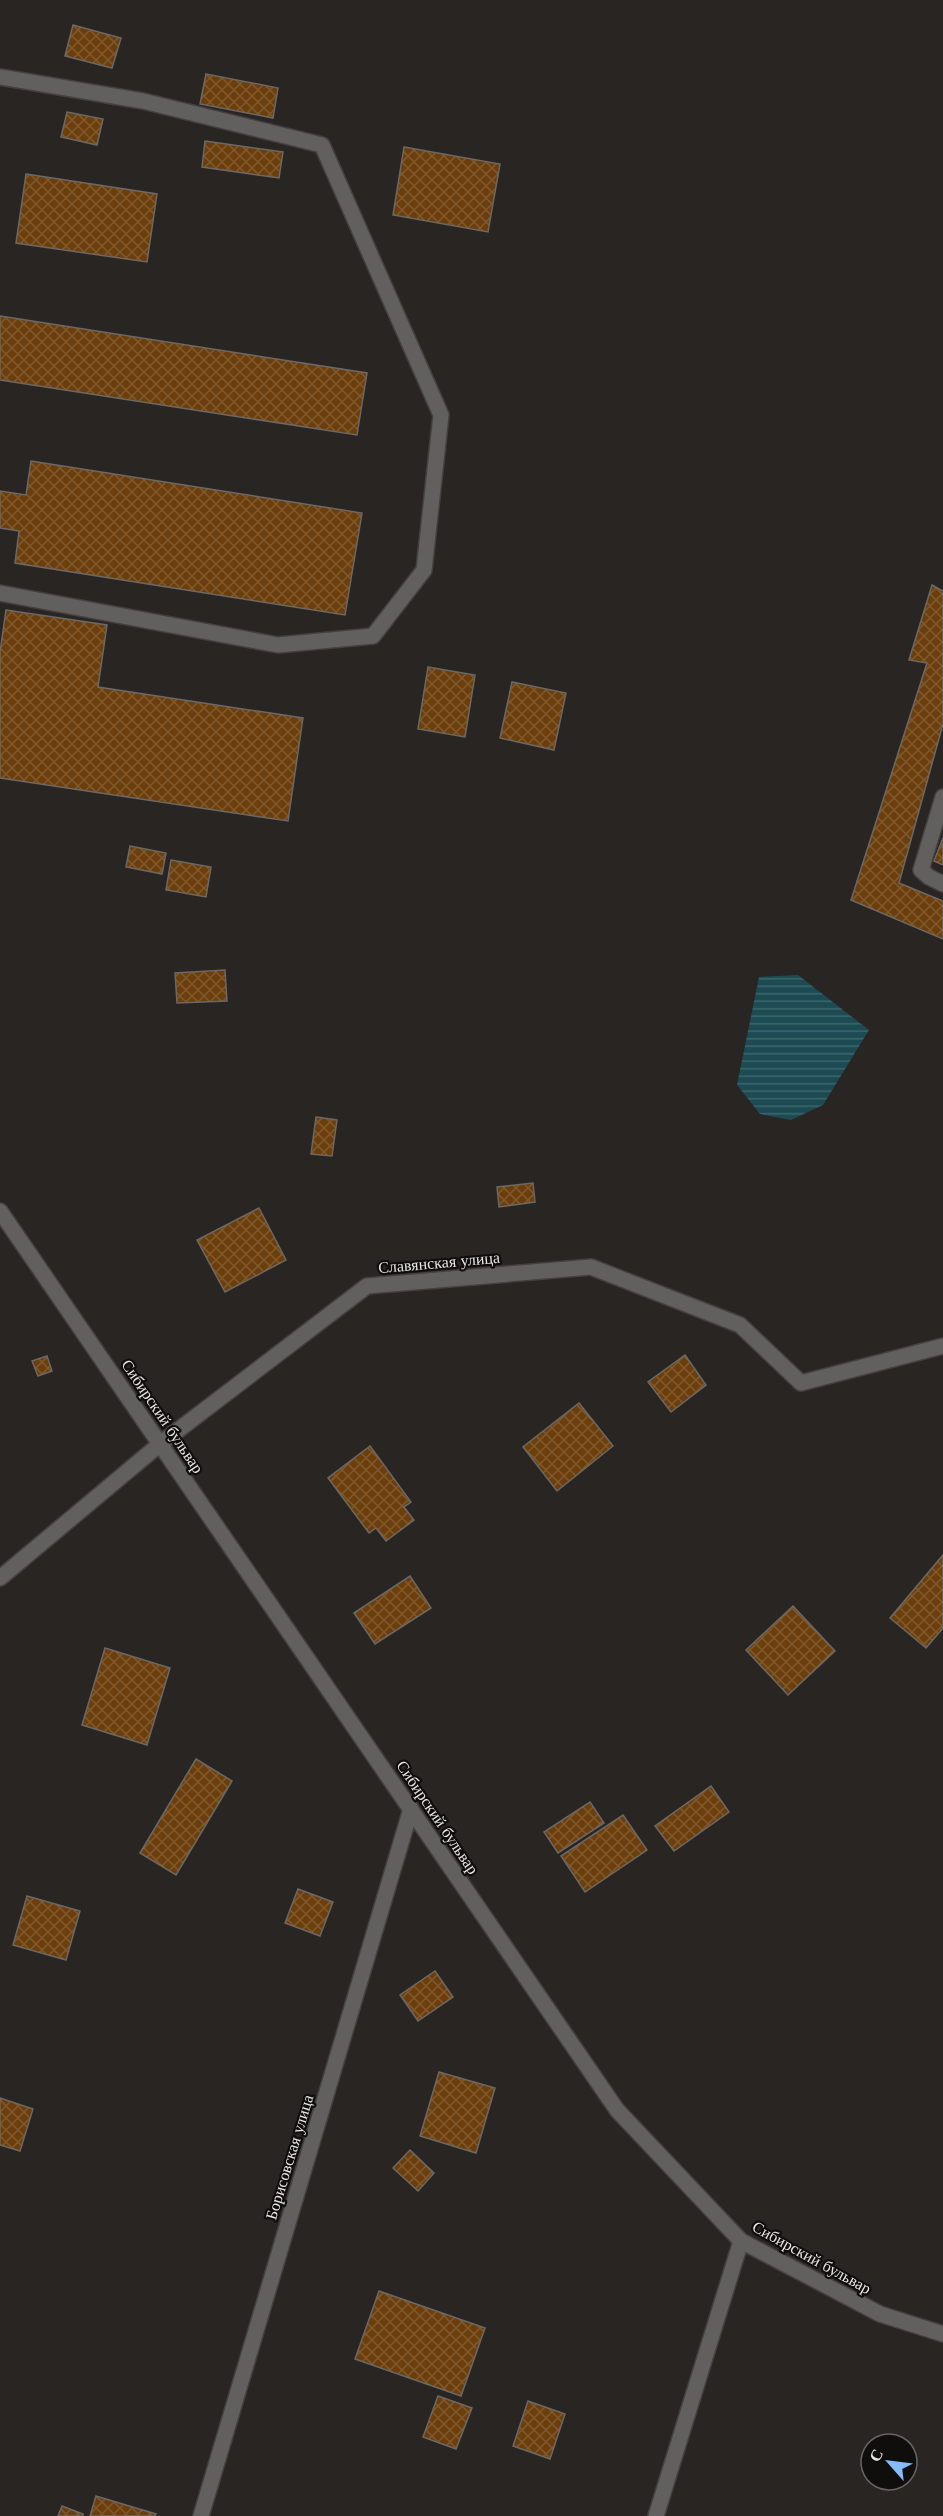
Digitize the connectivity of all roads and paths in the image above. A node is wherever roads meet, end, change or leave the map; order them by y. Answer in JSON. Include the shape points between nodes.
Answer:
{"nodes":[{"id":1,"x":0,"y":77,"type":"edge"},
{"id":2,"x":0,"y":593,"type":"edge"},
{"id":3,"x":943,"y":797,"type":"edge"},
{"id":4,"x":943,"y":884,"type":"edge"},
{"id":5,"x":0,"y":1211,"type":"edge"},
{"id":6,"x":943,"y":1346,"type":"edge"},
{"id":7,"x":160,"y":1444,"type":"junction"},
{"id":8,"x":0,"y":1578,"type":"edge"},
{"id":9,"x":411,"y":1809,"type":"junction"},
{"id":10,"x":741,"y":2241,"type":"junction"},
{"id":11,"x":943,"y":2334,"type":"edge"},
{"id":12,"x":201,"y":2516,"type":"edge"},
{"id":13,"x":656,"y":2516,"type":"edge"}],
"edges":[{"from":1,"to":2,"type":"street","via":[[143,101],[322,145],[441,415],[424,570],[373,636],[278,645]]},
{"from":3,"to":4,"type":"street","via":[[921,870]]},
{"from":5,"to":7,"type":"street","name":"Сибирский бульвар"},
{"from":6,"to":7,"type":"street","name":"Славянская улица","via":[[801,1383],[740,1325],[591,1267],[367,1286]]},
{"from":7,"to":8,"type":"street","name":"Славянская улица"},
{"from":7,"to":9,"type":"street","name":"Сибирский бульвар"},
{"from":9,"to":10,"type":"street","name":"Сибирский бульвар","via":[[617,2110]]},
{"from":9,"to":12,"type":"street","name":"Борисовская улица"},
{"from":10,"to":11,"type":"street","name":"Сибирский бульвар","via":[[880,2314]]},
{"from":10,"to":13,"type":"street"}]}
